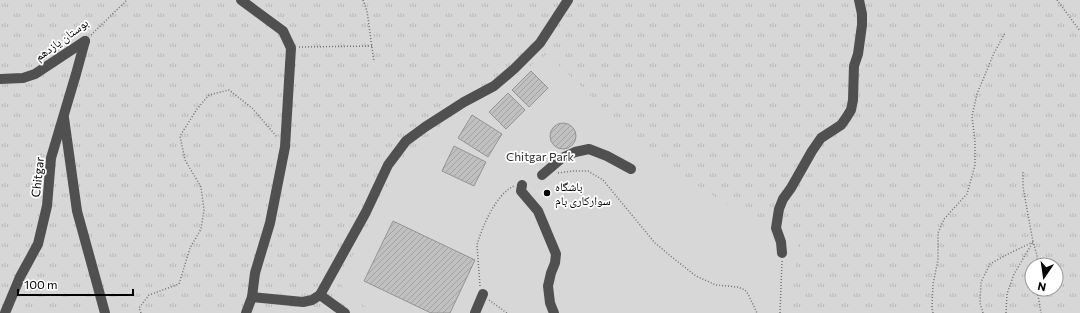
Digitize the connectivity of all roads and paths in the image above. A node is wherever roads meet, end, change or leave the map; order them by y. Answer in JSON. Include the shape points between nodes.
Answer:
{"nodes":[{"id":1,"x":127,"y":0,"type":"edge"},
{"id":2,"x":241,"y":0,"type":"edge"},
{"id":3,"x":363,"y":0,"type":"edge"},
{"id":4,"x":568,"y":0,"type":"edge"},
{"id":5,"x":859,"y":0,"type":"edge"},
{"id":6,"x":1057,"y":0,"type":"edge"},
{"id":7,"x":1080,"y":30,"type":"edge"},
{"id":8,"x":1005,"y":33,"type":"dead end"},
{"id":9,"x":85,"y":41,"type":"junction"},
{"id":10,"x":372,"y":46,"type":"junction"},
{"id":11,"x":291,"y":48,"type":"junction"},
{"id":12,"x":374,"y":62,"type":"dead end"},
{"id":13,"x":0,"y":79,"type":"edge"},
{"id":14,"x":64,"y":114,"type":"junction"},
{"id":15,"x":285,"y":147,"type":"junction"},
{"id":16,"x":631,"y":169,"type":"dead end"},
{"id":17,"x":1023,"y":171,"type":"dead end"},
{"id":18,"x":557,"y":173,"type":"dead end"},
{"id":19,"x":542,"y":175,"type":"dead end"},
{"id":20,"x":522,"y":185,"type":"joint"},
{"id":21,"x":1033,"y":242,"type":"junction"},
{"id":22,"x":782,"y":254,"type":"joint"},
{"id":23,"x":1037,"y":257,"type":"edge"},
{"id":24,"x":483,"y":294,"type":"junction"},
{"id":25,"x":320,"y":295,"type":"junction"},
{"id":26,"x":252,"y":297,"type":"junction"},
{"id":27,"x":1039,"y":297,"type":"edge"},
{"id":28,"x":5,"y":313,"type":"edge"},
{"id":29,"x":105,"y":313,"type":"edge"},
{"id":30,"x":141,"y":313,"type":"edge"},
{"id":31,"x":246,"y":313,"type":"edge"},
{"id":32,"x":345,"y":313,"type":"edge"},
{"id":33,"x":475,"y":313,"type":"edge"},
{"id":34,"x":507,"y":313,"type":"edge"},
{"id":35,"x":554,"y":313,"type":"edge"},
{"id":36,"x":757,"y":313,"type":"edge"},
{"id":37,"x":780,"y":313,"type":"edge"},
{"id":38,"x":933,"y":313,"type":"edge"},
{"id":39,"x":983,"y":313,"type":"edge"},
{"id":40,"x":1006,"y":313,"type":"edge"},
{"id":41,"x":1041,"y":313,"type":"edge"}],
"edges":[{"from":1,"to":9,"type":"path","name":"بوستان یازدهم"},
{"from":2,"to":11,"type":"street","via":[[283,31]]},
{"from":3,"to":10,"type":"path"},
{"from":4,"to":25,"type":"street","via":[[540,43],[514,69],[494,86],[425,126],[406,141],[388,165],[366,212]]},
{"from":5,"to":22,"type":"street","via":[[862,24],[854,66],[851,110],[840,125],[821,138],[783,199],[776,228]]},
{"from":6,"to":7,"type":"path"},
{"from":8,"to":38,"type":"path","via":[[975,102],[972,116],[975,165],[967,194],[944,219],[938,234]]},
{"from":9,"to":13,"type":"street","name":"بوستان یازدهم","via":[[35,74],[23,78]]},
{"from":9,"to":14,"type":"street","name":"Chitgar"},
{"from":10,"to":11,"type":"path"},
{"from":10,"to":12,"type":"path"},
{"from":11,"to":15,"type":"street"},
{"from":14,"to":28,"type":"street","name":"Chitgar","via":[[51,158],[47,206],[38,244],[20,277]]},
{"from":14,"to":29,"type":"street","via":[[77,211]]},
{"from":15,"to":26,"type":"street"},
{"from":15,"to":30,"type":"path","via":[[252,108],[229,90],[209,95],[180,136],[186,160],[201,187],[204,210],[201,229],[190,248],[179,284],[150,295],[139,308]]},
{"from":16,"to":19,"type":"street","via":[[589,149],[562,158]]},
{"from":17,"to":21,"type":"path","via":[[1023,187]]},
{"from":18,"to":36,"type":"path","via":[[588,171],[603,180],[655,243],[696,276],[716,285],[745,290]]},
{"from":20,"to":24,"type":"path","via":[[512,186],[498,199],[479,240],[477,246],[480,290]]},
{"from":20,"to":35,"type":"street","via":[[522,191],[538,211],[556,254],[548,286]]},
{"from":21,"to":23,"type":"path"},
{"from":21,"to":39,"type":"path","via":[[990,264],[981,282],[980,303]]},
{"from":21,"to":40,"type":"path","via":[[1014,274],[1006,294]]},
{"from":22,"to":37,"type":"path"},
{"from":24,"to":33,"type":"street"},
{"from":24,"to":34,"type":"path"},
{"from":25,"to":26,"type":"street","via":[[303,302]]},
{"from":25,"to":32,"type":"street"},
{"from":26,"to":31,"type":"street"},
{"from":27,"to":41,"type":"path"}]}
